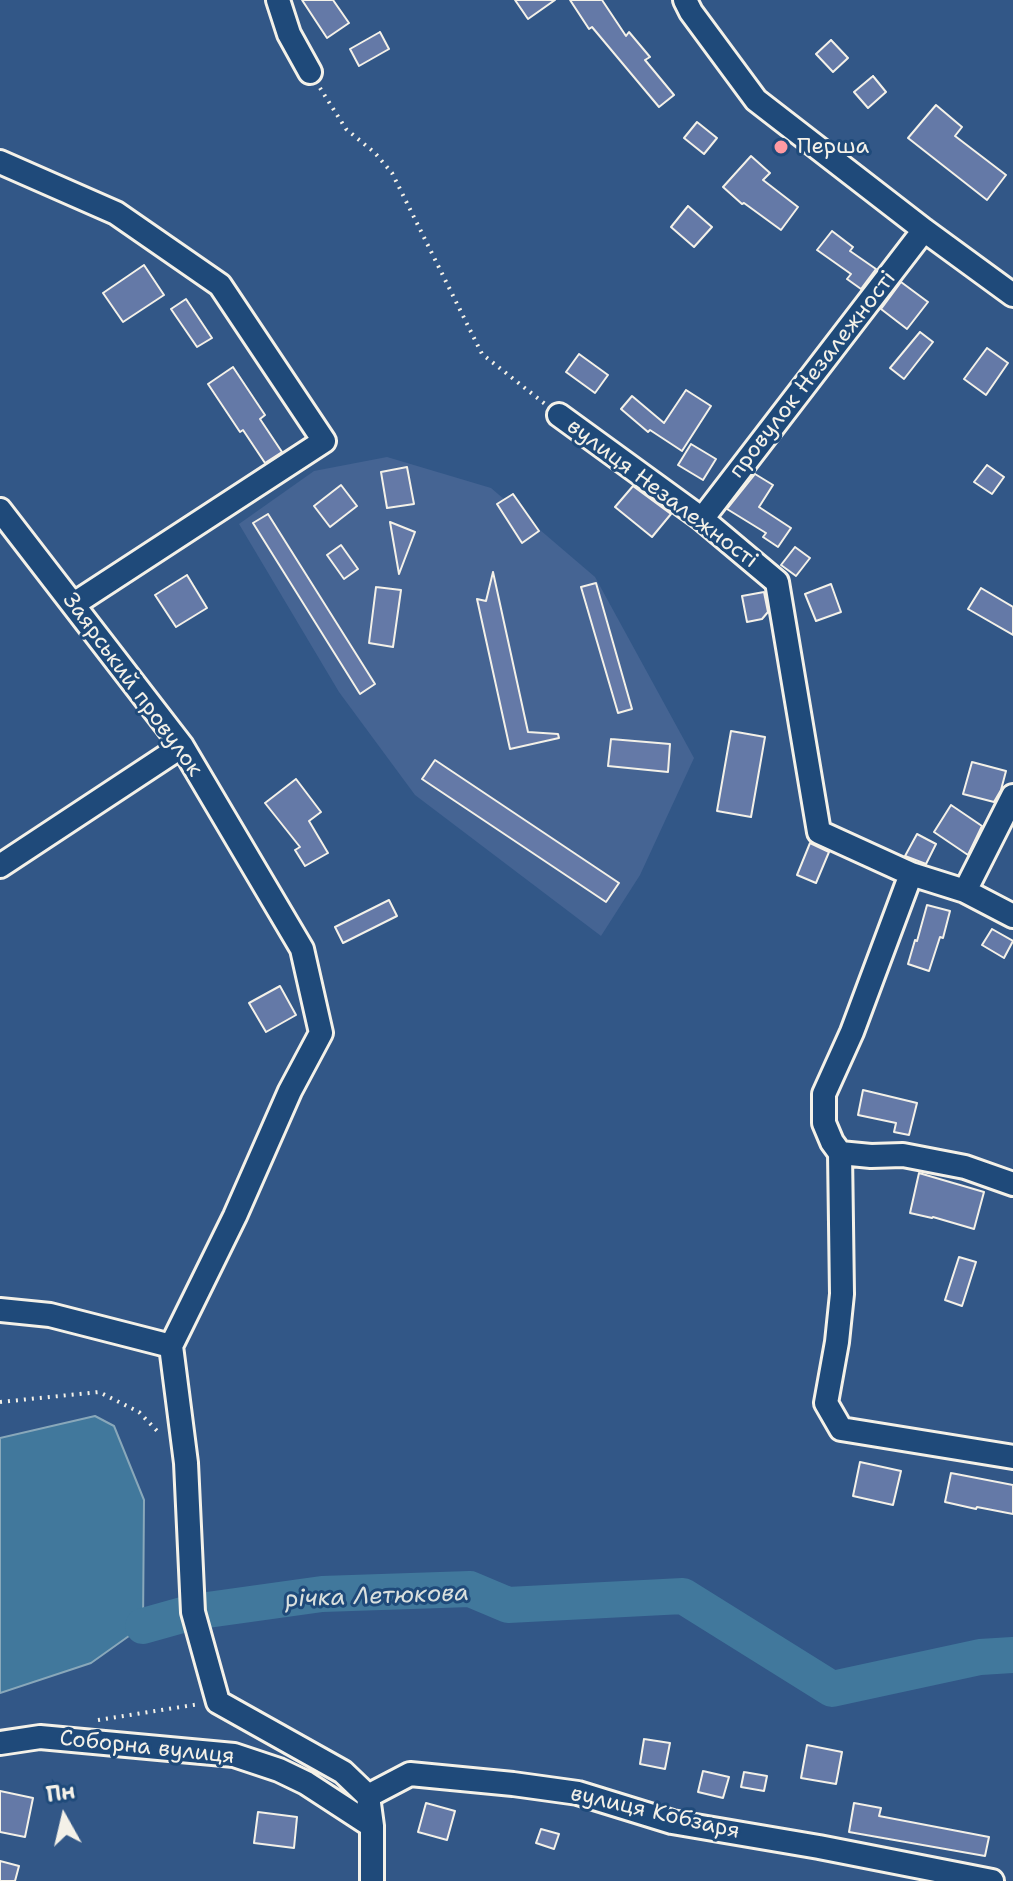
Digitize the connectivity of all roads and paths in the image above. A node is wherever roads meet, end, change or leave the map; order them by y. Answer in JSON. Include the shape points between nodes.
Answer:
{"nodes":[{"id":1,"x":278,"y":0,"type":"edge"},
{"id":2,"x":685,"y":0,"type":"edge"},
{"id":3,"x":310,"y":72,"type":"joint"},
{"id":4,"x":0,"y":162,"type":"edge"},
{"id":5,"x":924,"y":230,"type":"junction"},
{"id":6,"x":1013,"y":295,"type":"edge"},
{"id":7,"x":559,"y":415,"type":"joint"},
{"id":8,"x":0,"y":510,"type":"edge"},
{"id":9,"x":702,"y":519,"type":"junction"},
{"id":10,"x":74,"y":604,"type":"junction"},
{"id":11,"x":182,"y":746,"type":"junction"},
{"id":12,"x":1013,"y":796,"type":"edge"},
{"id":13,"x":0,"y":866,"type":"edge"},
{"id":14,"x":911,"y":874,"type":"junction"},
{"id":15,"x":965,"y":891,"type":"junction"},
{"id":16,"x":1013,"y":916,"type":"edge"},
{"id":17,"x":840,"y":1153,"type":"junction"},
{"id":18,"x":1013,"y":1184,"type":"edge"},
{"id":19,"x":0,"y":1310,"type":"edge"},
{"id":20,"x":171,"y":1346,"type":"junction"},
{"id":21,"x":0,"y":1402,"type":"edge"},
{"id":22,"x":1013,"y":1457,"type":"edge"},
{"id":23,"x":186,"y":1463,"type":"junction"},
{"id":24,"x":218,"y":1702,"type":"junction"},
{"id":25,"x":94,"y":1720,"type":"dead end"},
{"id":26,"x":0,"y":1743,"type":"edge"},
{"id":27,"x":368,"y":1796,"type":"junction"},
{"id":28,"x":372,"y":1826,"type":"junction"},
{"id":29,"x":372,"y":1881,"type":"edge"},
{"id":30,"x":992,"y":1881,"type":"edge"}],
"edges":[{"from":1,"to":3,"type":"street"},
{"from":2,"to":5,"type":"street","via":[[756,100]]},
{"from":3,"to":7,"type":"path","via":[[346,129],[392,173],[482,354]]},
{"from":4,"to":10,"type":"street","via":[[116,213],[220,285],[324,441]]},
{"from":5,"to":6,"type":"street"},
{"from":5,"to":9,"type":"street","name":"провулок Незалежності"},
{"from":7,"to":9,"type":"street","name":"вулиця Незалежності"},
{"from":8,"to":10,"type":"street","name":"Заярський провулок"},
{"from":9,"to":14,"type":"street","name":"вулиця Незалежності","via":[[777,582],[819,832]]},
{"from":10,"to":11,"type":"street","name":"Заярський провулок"},
{"from":11,"to":13,"type":"street"},
{"from":11,"to":20,"type":"street","name":"Заярський провулок","via":[[302,949],[321,1033]]},
{"from":12,"to":15,"type":"street"},
{"from":14,"to":15,"type":"street","name":"вулиця Незалежності"},
{"from":14,"to":17,"type":"street","via":[[824,1094],[824,1123]]},
{"from":15,"to":16,"type":"street","name":"вулиця Незалежності"},
{"from":17,"to":18,"type":"street","via":[[903,1155],[965,1167]]},
{"from":17,"to":22,"type":"street","via":[[842,1294],[826,1403],[841,1429]]},
{"from":19,"to":20,"type":"street","via":[[50,1315]]},
{"from":20,"to":23,"type":"street"},
{"from":21,"to":23,"type":"path","via":[[99,1392],[139,1412]]},
{"from":23,"to":24,"type":"street","via":[[193,1612]]},
{"from":24,"to":25,"type":"path"},
{"from":24,"to":27,"type":"street","via":[[343,1772]]},
{"from":26,"to":28,"type":"street","name":"Соборна вулиця","via":[[40,1737],[234,1755],[306,1783]]},
{"from":27,"to":28,"type":"street"},
{"from":27,"to":30,"type":"street","name":"вулиця Кобзаря","via":[[410,1774],[513,1784],[578,1793],[672,1822]]},
{"from":28,"to":29,"type":"street"}]}
